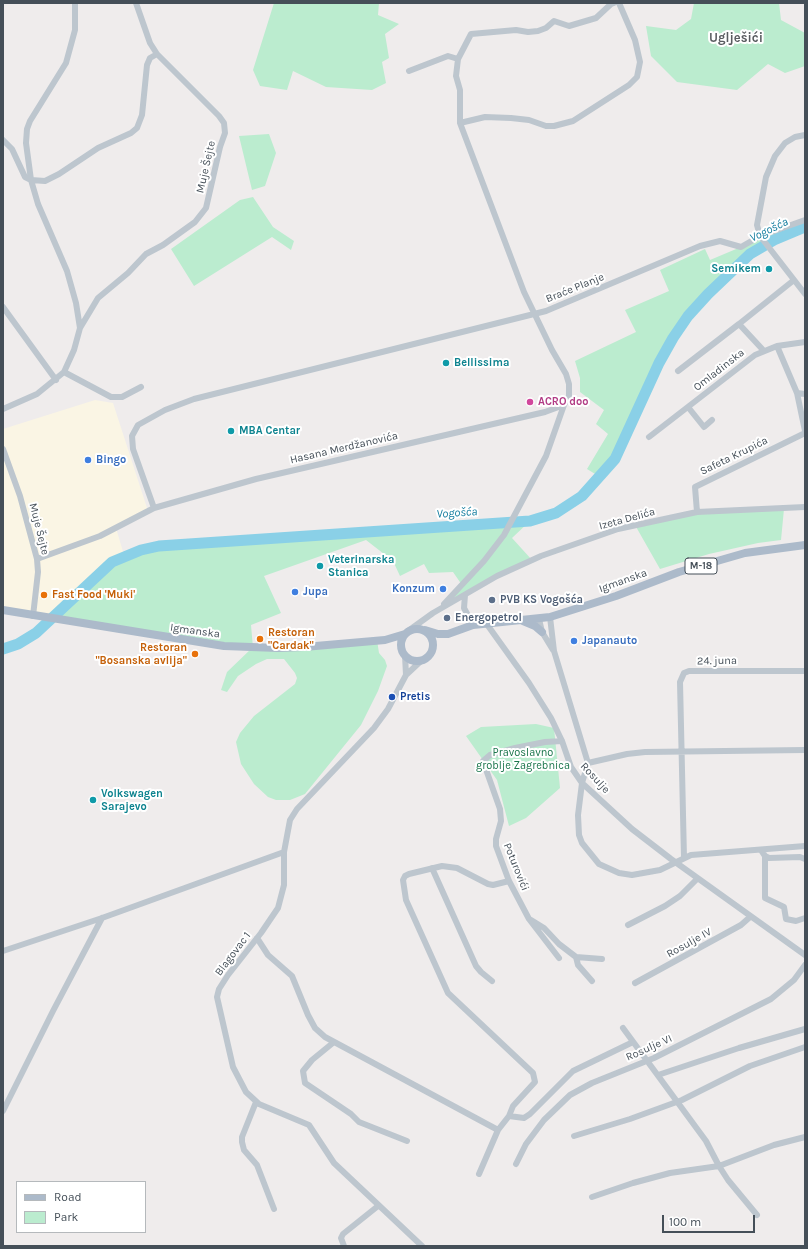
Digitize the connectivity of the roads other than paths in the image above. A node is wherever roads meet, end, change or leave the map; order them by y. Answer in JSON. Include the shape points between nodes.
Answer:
{"nodes":[{"id":1,"x":75,"y":3,"type":"edge"},
{"id":2,"x":136,"y":3,"type":"edge"},
{"id":3,"x":614,"y":3,"type":"edge"},
{"id":4,"x":619,"y":3,"type":"edge"},
{"id":5,"x":157,"y":54,"type":"junction"},
{"id":6,"x":458,"y":58,"type":"junction"},
{"id":7,"x":408,"y":71,"type":"dead end"},
{"id":8,"x":460,"y":123,"type":"junction"},
{"id":9,"x":804,"y":135,"type":"edge"},
{"id":10,"x":3,"y":140,"type":"edge"},
{"id":11,"x":31,"y":180,"type":"junction"},
{"id":12,"x":805,"y":220,"type":"edge"},
{"id":13,"x":762,"y":238,"type":"junction"},
{"id":14,"x":794,"y":280,"type":"junction"},
{"id":15,"x":805,"y":294,"type":"edge"},
{"id":16,"x":3,"y":307,"type":"edge"},
{"id":17,"x":533,"y":312,"type":"junction"},
{"id":18,"x":739,"y":324,"type":"junction"},
{"id":19,"x":80,"y":328,"type":"junction"},
{"id":20,"x":805,"y":342,"type":"edge"},
{"id":21,"x":777,"y":346,"type":"junction"},
{"id":22,"x":764,"y":351,"type":"junction"},
{"id":23,"x":678,"y":371,"type":"dead end"},
{"id":24,"x":64,"y":372,"type":"junction"},
{"id":25,"x":56,"y":380,"type":"junction"},
{"id":26,"x":141,"y":387,"type":"dead end"},
{"id":27,"x":797,"y":393,"type":"junction"},
{"id":28,"x":805,"y":394,"type":"edge"},
{"id":29,"x":564,"y":405,"type":"junction"},
{"id":30,"x":688,"y":407,"type":"junction"},
{"id":31,"x":3,"y":409,"type":"edge"},
{"id":32,"x":712,"y":420,"type":"dead end"},
{"id":33,"x":805,"y":432,"type":"edge"},
{"id":34,"x":649,"y":437,"type":"dead end"},
{"id":35,"x":3,"y":449,"type":"edge"},
{"id":36,"x":805,"y":507,"type":"edge"},
{"id":37,"x":154,"y":508,"type":"junction"},
{"id":38,"x":696,"y":512,"type":"junction"},
{"id":39,"x":805,"y":545,"type":"edge"},
{"id":40,"x":37,"y":559,"type":"junction"},
{"id":41,"x":465,"y":595,"type":"junction"},
{"id":42,"x":441,"y":608,"type":"junction"},
{"id":43,"x":3,"y":610,"type":"edge"},
{"id":44,"x":33,"y":616,"type":"junction"},
{"id":45,"x":550,"y":617,"type":"junction"},
{"id":46,"x":425,"y":618,"type":"junction"},
{"id":47,"x":538,"y":619,"type":"junction"},
{"id":48,"x":522,"y":621,"type":"junction"},
{"id":49,"x":486,"y":623,"type":"junction"},
{"id":50,"x":474,"y":625,"type":"junction"},
{"id":51,"x":424,"y":630,"type":"junction"},
{"id":52,"x":542,"y":632,"type":"junction"},
{"id":53,"x":406,"y":633,"type":"junction"},
{"id":54,"x":448,"y":634,"type":"junction"},
{"id":55,"x":385,"y":640,"type":"junction"},
{"id":56,"x":432,"y":650,"type":"junction"},
{"id":57,"x":554,"y":651,"type":"junction"},
{"id":58,"x":403,"y":652,"type":"junction"},
{"id":59,"x":422,"y":660,"type":"junction"},
{"id":60,"x":805,"y":671,"type":"edge"},
{"id":61,"x":406,"y":675,"type":"junction"},
{"id":62,"x":562,"y":741,"type":"junction"},
{"id":63,"x":805,"y":750,"type":"edge"},
{"id":64,"x":681,"y":751,"type":"junction"},
{"id":65,"x":588,"y":763,"type":"junction"},
{"id":66,"x":582,"y":783,"type":"junction"},
{"id":67,"x":805,"y":846,"type":"edge"},
{"id":68,"x":761,"y":850,"type":"junction"},
{"id":69,"x":284,"y":852,"type":"junction"},
{"id":70,"x":765,"y":856,"type":"junction"},
{"id":71,"x":684,"y":858,"type":"junction"},
{"id":72,"x":805,"y":859,"type":"edge"},
{"id":73,"x":676,"y":862,"type":"junction"},
{"id":74,"x":432,"y":868,"type":"junction"},
{"id":75,"x":697,"y":879,"type":"junction"},
{"id":76,"x":509,"y":881,"type":"junction"},
{"id":77,"x":750,"y":917,"type":"junction"},
{"id":78,"x":102,"y":918,"type":"junction"},
{"id":79,"x":805,"y":918,"type":"edge"},
{"id":80,"x":530,"y":919,"type":"junction"},
{"id":81,"x":628,"y":925,"type":"dead end"},
{"id":82,"x":257,"y":938,"type":"junction"},
{"id":83,"x":3,"y":951,"type":"edge"},
{"id":84,"x":805,"y":955,"type":"edge"},
{"id":85,"x":576,"y":957,"type":"junction"},
{"id":86,"x":559,"y":958,"type":"dead end"},
{"id":87,"x":602,"y":959,"type":"dead end"},
{"id":88,"x":805,"y":965,"type":"edge"},
{"id":89,"x":492,"y":980,"type":"dead end"},
{"id":90,"x":592,"y":981,"type":"dead end"},
{"id":91,"x":635,"y":982,"type":"dead end"},
{"id":92,"x":623,"y":1028,"type":"dead end"},
{"id":93,"x":805,"y":1029,"type":"edge"},
{"id":94,"x":334,"y":1042,"type":"junction"},
{"id":95,"x":633,"y":1042,"type":"junction"},
{"id":96,"x":805,"y":1047,"type":"edge"},
{"id":97,"x":646,"y":1061,"type":"junction"},
{"id":98,"x":658,"y":1075,"type":"junction"},
{"id":99,"x":256,"y":1102,"type":"junction"},
{"id":100,"x":677,"y":1102,"type":"junction"},
{"id":101,"x":3,"y":1111,"type":"edge"},
{"id":102,"x":509,"y":1116,"type":"junction"},
{"id":103,"x":498,"y":1130,"type":"junction"},
{"id":104,"x":574,"y":1136,"type":"dead end"},
{"id":105,"x":805,"y":1137,"type":"edge"},
{"id":106,"x":407,"y":1141,"type":"dead end"},
{"id":107,"x":516,"y":1164,"type":"dead end"},
{"id":108,"x":719,"y":1166,"type":"junction"},
{"id":109,"x":479,"y":1174,"type":"dead end"},
{"id":110,"x":592,"y":1197,"type":"dead end"},
{"id":111,"x":378,"y":1206,"type":"junction"},
{"id":112,"x":274,"y":1209,"type":"dead end"},
{"id":113,"x":756,"y":1215,"type":"dead end"},
{"id":114,"x":344,"y":1246,"type":"edge"},
{"id":115,"x":422,"y":1246,"type":"edge"}],
"edges":[{"from":1,"to":11,"type":"street","name":"Muje Šejte","via":[[75,30],[66,63],[27,129],[26,143]]},
{"from":2,"to":5,"type":"street","name":"Muje Šejte","via":[[150,43]]},
{"from":3,"to":6,"type":"street","via":[[596,18],[569,26],[554,21],[538,32],[516,30],[471,34]]},
{"from":4,"to":8,"type":"street","via":[[635,40],[640,62],[637,77],[629,85],[573,121],[546,126],[529,120],[485,117]]},
{"from":5,"to":11,"type":"street","via":[[150,58],[147,65],[142,115],[137,128],[131,134],[98,148],[52,178],[45,181]]},
{"from":5,"to":19,"type":"street","name":"Muje Šejte","via":[[224,123],[225,132],[210,195],[206,208],[195,222],[146,254],[98,298]]},
{"from":6,"to":7,"type":"street","via":[[448,56]]},
{"from":6,"to":8,"type":"street","via":[[456,76],[460,90]]},
{"from":8,"to":17,"type":"street","via":[[502,238]]},
{"from":9,"to":13,"type":"street","via":[[795,137],[780,148],[766,177],[757,221]]},
{"from":10,"to":11,"type":"street","name":"Muje Šejte","via":[[12,150],[25,177]]},
{"from":11,"to":19,"type":"street","name":"Muje Šejte","via":[[38,204],[67,271]]},
{"from":12,"to":13,"type":"street","name":"Braće Planje"},
{"from":13,"to":14,"type":"street"},
{"from":13,"to":17,"type":"street","name":"Braće Planje","via":[[741,247],[716,241],[560,306]]},
{"from":14,"to":15,"type":"street"},
{"from":14,"to":18,"type":"street"},
{"from":16,"to":25,"type":"street"},
{"from":17,"to":29,"type":"street","via":[[566,374],[569,396]]},
{"from":17,"to":37,"type":"street","name":"Braće Planje","via":[[194,398],[150,417],[134,430],[132,443]]},
{"from":18,"to":22,"type":"street","name":"Omladinska"},
{"from":18,"to":23,"type":"street"},
{"from":19,"to":24,"type":"street","name":"Muje Šejte"},
{"from":20,"to":21,"type":"street","name":"Omladinska"},
{"from":21,"to":22,"type":"street","name":"Omladinska"},
{"from":21,"to":27,"type":"street","name":"Safeta Krupića"},
{"from":22,"to":30,"type":"street","name":"Omladinska","via":[[755,354]]},
{"from":24,"to":25,"type":"street","name":"Muje Šejte"},
{"from":24,"to":26,"type":"street","via":[[111,397],[122,397]]},
{"from":25,"to":31,"type":"street","name":"Muje Šejte","via":[[37,394]]},
{"from":27,"to":28,"type":"street"},
{"from":27,"to":33,"type":"street","name":"Safeta Krupića"},
{"from":29,"to":37,"type":"street","name":"Hasana Merdžanovića","via":[[544,412],[256,479]]},
{"from":29,"to":42,"type":"street","via":[[546,456],[504,535]]},
{"from":30,"to":32,"type":"street","via":[[704,427]]},
{"from":30,"to":34,"type":"street","name":"Omladinska"},
{"from":33,"to":38,"type":"street","name":"Safeta Krupića","via":[[694,487]]},
{"from":35,"to":40,"type":"street","name":"Muje Šejte","via":[[20,496]]},
{"from":36,"to":38,"type":"street","name":"Izeta Delića"},
{"from":37,"to":40,"type":"street","name":"Hasana Merdžanovića","via":[[100,536]]},
{"from":38,"to":41,"type":"street","name":"Izeta Delića","via":[[618,530],[541,556],[497,576]]},
{"from":39,"to":45,"type":"main road","name":"Igmanska","number":"M-18","via":[[745,553],[679,572]]},
{"from":40,"to":44,"type":"street","name":"Muje Šejte"},
{"from":41,"to":42,"type":"street","name":"Izeta Delića"},
{"from":41,"to":50,"type":"street","via":[[464,608]]},
{"from":42,"to":46,"type":"street","name":"Izeta Delića"},
{"from":43,"to":44,"type":"main road","name":"Igmanska","number":"M-18"},
{"from":44,"to":55,"type":"main road","name":"Igmanska","number":"M-18","via":[[224,646],[278,648]]},
{"from":45,"to":47,"type":"main road","name":"Igmanska","number":"M-18"},
{"from":45,"to":57,"type":"street"},
{"from":46,"to":51,"type":"street"},
{"from":46,"to":53,"type":"street","name":"Izeta Delića"},
{"from":47,"to":48,"type":"main road","name":"Igmanska","number":"M-18"},
{"from":47,"to":52,"type":"street"},
{"from":48,"to":49,"type":"main road","name":"Igmanska","number":"M-18"},
{"from":48,"to":52,"type":"main road"},
{"from":49,"to":50,"type":"main road","name":"Igmanska","number":"M-18"},
{"from":49,"to":62,"type":"street","name":"Rosulje","via":[[529,683]]},
{"from":50,"to":54,"type":"main road","name":"Igmanska","number":"M-18"},
{"from":51,"to":53,"type":"main road","number":"M-18","via":[[418,628]]},
{"from":51,"to":54,"type":"main road","name":"Igmanska","number":"M-18"},
{"from":51,"to":56,"type":"main road","via":[[432,639]]},
{"from":52,"to":57,"type":"street"},
{"from":53,"to":55,"type":"main road","name":"Igmanska","number":"M-18"},
{"from":53,"to":58,"type":"main road","via":[[401,644]]},
{"from":54,"to":56,"type":"main road","name":"Igmanska","number":"M-18"},
{"from":55,"to":58,"type":"main road"},
{"from":56,"to":59,"type":"main road","number":"M-18"},
{"from":57,"to":65,"type":"street"},
{"from":58,"to":59,"type":"main road","via":[[413,660]]},
{"from":58,"to":61,"type":"street"},
{"from":59,"to":61,"type":"street"},
{"from":60,"to":64,"type":"street","name":"24. juna","via":[[684,673],[680,682]]},
{"from":61,"to":69,"type":"street","name":"Blagovac 1","via":[[388,709],[374,728],[297,809],[290,820]]},
{"from":62,"to":66,"type":"street","name":"Rosulje","via":[[571,767]]},
{"from":62,"to":76,"type":"street","name":"Poturovići","via":[[515,748],[486,757],[483,761],[500,809],[501,821],[496,846]]},
{"from":63,"to":64,"type":"street"},
{"from":64,"to":65,"type":"street","via":[[627,754]]},
{"from":64,"to":71,"type":"street"},
{"from":65,"to":66,"type":"street"},
{"from":66,"to":73,"type":"street","name":"Rosulje","via":[[632,829]]},
{"from":66,"to":73,"type":"street","via":[[578,815],[579,835],[582,843],[599,864],[619,873],[632,874],[660,870]]},
{"from":67,"to":68,"type":"street"},
{"from":68,"to":70,"type":"street"},
{"from":68,"to":71,"type":"street","via":[[691,855]]},
{"from":69,"to":78,"type":"street"},
{"from":69,"to":82,"type":"street","name":"Blagovac 1","via":[[282,897],[278,908]]},
{"from":70,"to":72,"type":"street"},
{"from":70,"to":79,"type":"street","via":[[765,898],[784,907],[786,919],[792,921]]},
{"from":71,"to":73,"type":"street"},
{"from":73,"to":75,"type":"street","name":"Rosulje"},
{"from":74,"to":76,"type":"street","via":[[450,866],[493,885]]},
{"from":74,"to":89,"type":"street","via":[[476,966]]},
{"from":74,"to":102,"type":"street","via":[[405,876],[403,884],[406,900],[444,986],[452,997],[533,1073],[535,1078],[535,1082],[513,1106]]},
{"from":75,"to":77,"type":"street","name":"Rosulje"},
{"from":75,"to":81,"type":"street","via":[[680,896]]},
{"from":76,"to":80,"type":"street","name":"Poturovići"},
{"from":77,"to":84,"type":"street","name":"Rosulje"},
{"from":77,"to":91,"type":"street","name":"Rosulje IV","via":[[741,925]]},
{"from":78,"to":83,"type":"street"},
{"from":78,"to":101,"type":"street"},
{"from":80,"to":85,"type":"street"},
{"from":80,"to":86,"type":"street","name":"Poturovići"},
{"from":82,"to":94,"type":"street","via":[[268,955],[292,976],[316,1028]]},
{"from":82,"to":99,"type":"street","name":"Blagovac 1","via":[[228,975],[217,997],[233,1068],[246,1092]]},
{"from":85,"to":87,"type":"street"},
{"from":85,"to":90,"type":"street","via":[[578,965]]},
{"from":88,"to":97,"type":"street","name":"Rosulje VI","via":[[794,980],[771,999]]},
{"from":92,"to":95,"type":"street"},
{"from":93,"to":98,"type":"street"},
{"from":94,"to":103,"type":"street"},
{"from":94,"to":106,"type":"street","via":[[303,1071],[305,1083],[359,1122]]},
{"from":95,"to":97,"type":"street"},
{"from":95,"to":102,"type":"street","via":[[573,1071],[524,1118]]},
{"from":96,"to":100,"type":"street","via":[[750,1066]]},
{"from":97,"to":98,"type":"street"},
{"from":97,"to":107,"type":"street","name":"Rosulje VI","via":[[570,1095],[544,1120],[526,1144]]},
{"from":98,"to":100,"type":"street"},
{"from":99,"to":111,"type":"street","name":"Blagovac 1","via":[[309,1125],[334,1163]]},
{"from":99,"to":112,"type":"street","via":[[242,1142],[244,1150],[257,1165]]},
{"from":100,"to":104,"type":"street"},
{"from":100,"to":108,"type":"street","via":[[706,1141]]},
{"from":102,"to":103,"type":"street"},
{"from":103,"to":109,"type":"street"},
{"from":105,"to":108,"type":"street","via":[[774,1145]]},
{"from":108,"to":110,"type":"street","via":[[670,1173]]},
{"from":108,"to":113,"type":"street"},
{"from":111,"to":114,"type":"street","via":[[343,1234],[341,1238]]},
{"from":111,"to":115,"type":"street","name":"Blagovac 1"}]}
